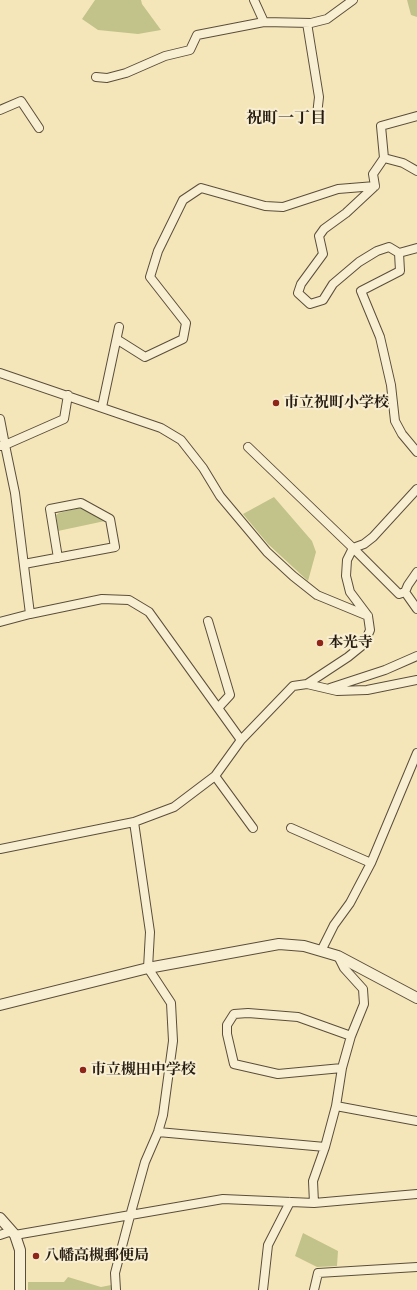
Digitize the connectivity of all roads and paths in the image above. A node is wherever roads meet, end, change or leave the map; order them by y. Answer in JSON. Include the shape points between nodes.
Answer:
{"nodes":[{"id":1,"x":254,"y":0,"type":"edge"},
{"id":2,"x":353,"y":0,"type":"edge"},
{"id":3,"x":264,"y":22,"type":"junction"},
{"id":4,"x":307,"y":23,"type":"junction"},
{"id":5,"x":96,"y":76,"type":"dead end"},
{"id":6,"x":0,"y":110,"type":"edge"},
{"id":7,"x":317,"y":114,"type":"dead end"},
{"id":8,"x":417,"y":116,"type":"edge"},
{"id":9,"x":39,"y":128,"type":"dead end"},
{"id":10,"x":384,"y":158,"type":"junction"},
{"id":11,"x":417,"y":171,"type":"edge"},
{"id":12,"x":375,"y":186,"type":"junction"},
{"id":13,"x":417,"y":248,"type":"edge"},
{"id":14,"x":399,"y":253,"type":"junction"},
{"id":15,"x":119,"y":327,"type":"dead end"},
{"id":16,"x":118,"y":340,"type":"junction"},
{"id":17,"x":0,"y":373,"type":"edge"},
{"id":18,"x":68,"y":395,"type":"junction"},
{"id":19,"x":102,"y":406,"type":"junction"},
{"id":20,"x":0,"y":419,"type":"edge"},
{"id":21,"x":3,"y":445,"type":"edge"},
{"id":22,"x":248,"y":447,"type":"dead end"},
{"id":23,"x":417,"y":452,"type":"edge"},
{"id":24,"x":417,"y":489,"type":"edge"},
{"id":25,"x":353,"y":548,"type":"junction"},
{"id":26,"x":58,"y":558,"type":"junction"},
{"id":27,"x":24,"y":564,"type":"junction"},
{"id":28,"x":417,"y":572,"type":"edge"},
{"id":29,"x":405,"y":592,"type":"junction"},
{"id":30,"x":417,"y":609,"type":"edge"},
{"id":31,"x":30,"y":614,"type":"junction"},
{"id":32,"x":368,"y":616,"type":"junction"},
{"id":33,"x":208,"y":621,"type":"dead end"},
{"id":34,"x":0,"y":622,"type":"edge"},
{"id":35,"x":417,"y":656,"type":"edge"},
{"id":36,"x":417,"y":680,"type":"edge"},
{"id":37,"x":307,"y":684,"type":"junction"},
{"id":38,"x":327,"y":689,"type":"junction"},
{"id":39,"x":218,"y":708,"type":"junction"},
{"id":40,"x":241,"y":740,"type":"junction"},
{"id":41,"x":417,"y":753,"type":"edge"},
{"id":42,"x":214,"y":776,"type":"junction"},
{"id":43,"x":134,"y":822,"type":"junction"},
{"id":44,"x":253,"y":828,"type":"dead end"},
{"id":45,"x":291,"y":828,"type":"dead end"},
{"id":46,"x":0,"y":848,"type":"edge"},
{"id":47,"x":371,"y":863,"type":"junction"},
{"id":48,"x":321,"y":951,"type":"junction"},
{"id":49,"x":338,"y":956,"type":"junction"},
{"id":50,"x":148,"y":968,"type":"junction"},
{"id":51,"x":417,"y":998,"type":"edge"},
{"id":52,"x":0,"y":1005,"type":"edge"},
{"id":53,"x":351,"y":1036,"type":"junction"},
{"id":54,"x":342,"y":1068,"type":"junction"},
{"id":55,"x":336,"y":1106,"type":"junction"},
{"id":56,"x":417,"y":1121,"type":"edge"},
{"id":57,"x":158,"y":1132,"type":"junction"},
{"id":58,"x":325,"y":1147,"type":"junction"},
{"id":59,"x":417,"y":1194,"type":"edge"},
{"id":60,"x":290,"y":1202,"type":"junction"},
{"id":61,"x":314,"y":1203,"type":"junction"},
{"id":62,"x":130,"y":1216,"type":"junction"},
{"id":63,"x":0,"y":1218,"type":"edge"},
{"id":64,"x":14,"y":1233,"type":"junction"},
{"id":65,"x":0,"y":1235,"type":"edge"},
{"id":66,"x":417,"y":1267,"type":"edge"},
{"id":67,"x":20,"y":1290,"type":"edge"},
{"id":68,"x":116,"y":1290,"type":"edge"},
{"id":69,"x":263,"y":1290,"type":"edge"},
{"id":70,"x":314,"y":1290,"type":"edge"}],
"edges":[{"from":1,"to":3,"type":"street"},
{"from":2,"to":4,"type":"street","via":[[327,18]]},
{"from":3,"to":4,"type":"street"},
{"from":3,"to":5,"type":"street","via":[[197,36],[190,50],[165,56],[126,73],[107,78]]},
{"from":4,"to":7,"type":"street","via":[[319,97]]},
{"from":6,"to":9,"type":"street","via":[[21,101]]},
{"from":8,"to":10,"type":"street","via":[[381,126]]},
{"from":10,"to":11,"type":"street","via":[[403,163]]},
{"from":10,"to":12,"type":"street","via":[[373,174]]},
{"from":12,"to":14,"type":"street","via":[[324,229],[319,236],[323,254],[301,284],[298,293],[310,304],[323,300],[333,284],[359,262],[389,247]]},
{"from":12,"to":16,"type":"street","via":[[338,189],[283,207],[265,206],[201,188],[183,200],[158,251],[150,277],[186,323],[183,339],[145,357]]},
{"from":13,"to":14,"type":"street"},
{"from":14,"to":23,"type":"street","via":[[400,271],[361,291],[380,337],[391,385],[395,421]]},
{"from":15,"to":16,"type":"street"},
{"from":16,"to":19,"type":"street"},
{"from":17,"to":18,"type":"street"},
{"from":18,"to":19,"type":"street"},
{"from":18,"to":21,"type":"street","via":[[64,419]]},
{"from":19,"to":32,"type":"street","via":[[161,428],[181,440],[203,468],[220,496],[268,552],[293,576],[317,595]]},
{"from":20,"to":21,"type":"street"},
{"from":21,"to":27,"type":"street","via":[[15,493]]},
{"from":22,"to":25,"type":"street"},
{"from":24,"to":25,"type":"street","via":[[373,537]]},
{"from":25,"to":29,"type":"street","via":[[399,594]]},
{"from":25,"to":32,"type":"street","via":[[346,576],[350,592]]},
{"from":26,"to":26,"type":"street","via":[[115,547],[110,519],[81,503],[50,509]]},
{"from":26,"to":27,"type":"street"},
{"from":27,"to":31,"type":"street"},
{"from":28,"to":29,"type":"street"},
{"from":29,"to":30,"type":"street"},
{"from":31,"to":34,"type":"street"},
{"from":31,"to":39,"type":"street","via":[[102,599],[129,600],[149,612]]},
{"from":32,"to":37,"type":"street","via":[[370,630],[364,644]]},
{"from":33,"to":39,"type":"street","via":[[230,695]]},
{"from":35,"to":38,"type":"street","via":[[385,670]]},
{"from":36,"to":38,"type":"street","via":[[367,690]]},
{"from":37,"to":38,"type":"street"},
{"from":37,"to":40,"type":"street","via":[[293,686]]},
{"from":39,"to":40,"type":"street"},
{"from":40,"to":42,"type":"street"},
{"from":41,"to":47,"type":"street"},
{"from":42,"to":43,"type":"street","via":[[174,807]]},
{"from":42,"to":44,"type":"street"},
{"from":43,"to":46,"type":"street"},
{"from":43,"to":50,"type":"street","via":[[150,932]]},
{"from":45,"to":47,"type":"street"},
{"from":47,"to":48,"type":"street"},
{"from":48,"to":49,"type":"street"},
{"from":48,"to":50,"type":"street","via":[[304,946],[279,944]]},
{"from":49,"to":51,"type":"street"},
{"from":49,"to":53,"type":"street","via":[[344,968],[363,989],[364,1004]]},
{"from":50,"to":52,"type":"street"},
{"from":50,"to":57,"type":"street","via":[[171,1003],[173,1027],[163,1115]]},
{"from":53,"to":54,"type":"street"},
{"from":53,"to":54,"type":"street","via":[[298,1017],[234,1014],[227,1025],[234,1064],[278,1074]]},
{"from":54,"to":55,"type":"street"},
{"from":55,"to":56,"type":"street"},
{"from":55,"to":58,"type":"street"},
{"from":57,"to":58,"type":"street"},
{"from":57,"to":62,"type":"street","via":[[145,1162]]},
{"from":58,"to":61,"type":"street","via":[[313,1181]]},
{"from":59,"to":61,"type":"street"},
{"from":60,"to":61,"type":"street"},
{"from":60,"to":62,"type":"street","via":[[223,1199]]},
{"from":60,"to":69,"type":"street","via":[[268,1245]]},
{"from":62,"to":64,"type":"street"},
{"from":62,"to":68,"type":"street","via":[[115,1273]]},
{"from":63,"to":64,"type":"street"},
{"from":64,"to":65,"type":"street"},
{"from":64,"to":67,"type":"street","via":[[20,1250]]},
{"from":66,"to":70,"type":"street","via":[[318,1273]]}]}
